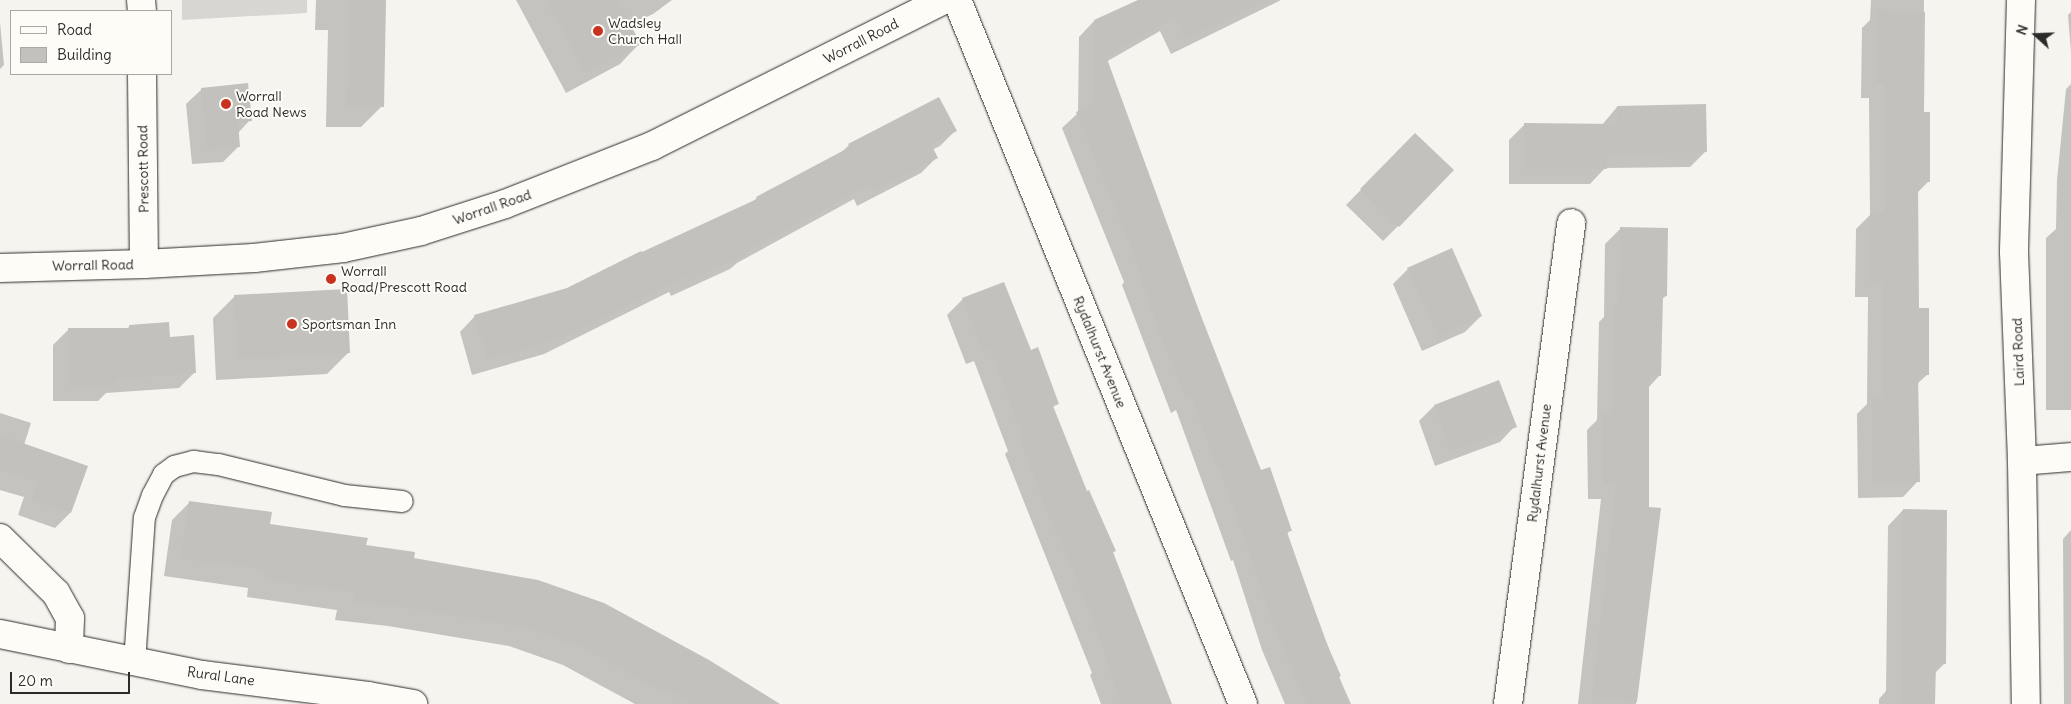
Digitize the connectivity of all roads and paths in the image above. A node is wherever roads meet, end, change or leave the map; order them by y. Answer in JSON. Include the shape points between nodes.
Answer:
{"nodes":[{"id":1,"x":944,"y":0,"type":"edge"},
{"id":2,"x":957,"y":0,"type":"edge"},
{"id":3,"x":2021,"y":0,"type":"edge"},
{"id":4,"x":142,"y":75,"type":"edge"},
{"id":5,"x":1571,"y":223,"type":"dead end"},
{"id":6,"x":144,"y":264,"type":"junction"},
{"id":7,"x":0,"y":268,"type":"edge"},
{"id":8,"x":2071,"y":457,"type":"edge"},
{"id":9,"x":2022,"y":461,"type":"junction"},
{"id":10,"x":402,"y":501,"type":"dead end"},
{"id":11,"x":0,"y":538,"type":"edge"},
{"id":12,"x":0,"y":634,"type":"edge"},
{"id":13,"x":69,"y":649,"type":"junction"},
{"id":14,"x":134,"y":662,"type":"junction"},
{"id":15,"x":413,"y":704,"type":"edge"},
{"id":16,"x":1243,"y":704,"type":"edge"},
{"id":17,"x":1508,"y":704,"type":"edge"},
{"id":18,"x":2026,"y":704,"type":"edge"}],
"edges":[{"from":1,"to":6,"type":"street","name":"Worrall Road","via":[[652,146],[505,204],[421,232],[342,248],[254,258]]},
{"from":2,"to":16,"type":"street","name":"Rydalhurst Avenue"},
{"from":3,"to":9,"type":"street","name":"Laird Road","via":[[2014,252]]},
{"from":4,"to":6,"type":"street","name":"Prescott Road"},
{"from":5,"to":17,"type":"street","name":"Rydalhurst Avenue"},
{"from":6,"to":7,"type":"street","name":"Worrall Road"},
{"from":8,"to":9,"type":"street"},
{"from":9,"to":18,"type":"street","name":"Laird Road"},
{"from":10,"to":14,"type":"lane","via":[[344,495],[218,464],[193,461],[174,466],[163,474],[144,517]]},
{"from":11,"to":13,"type":"street","via":[[56,593],[70,618]]},
{"from":12,"to":13,"type":"street","name":"Rural Lane"},
{"from":13,"to":14,"type":"street","name":"Rural Lane"},
{"from":14,"to":15,"type":"street","name":"Rural Lane"}]}
